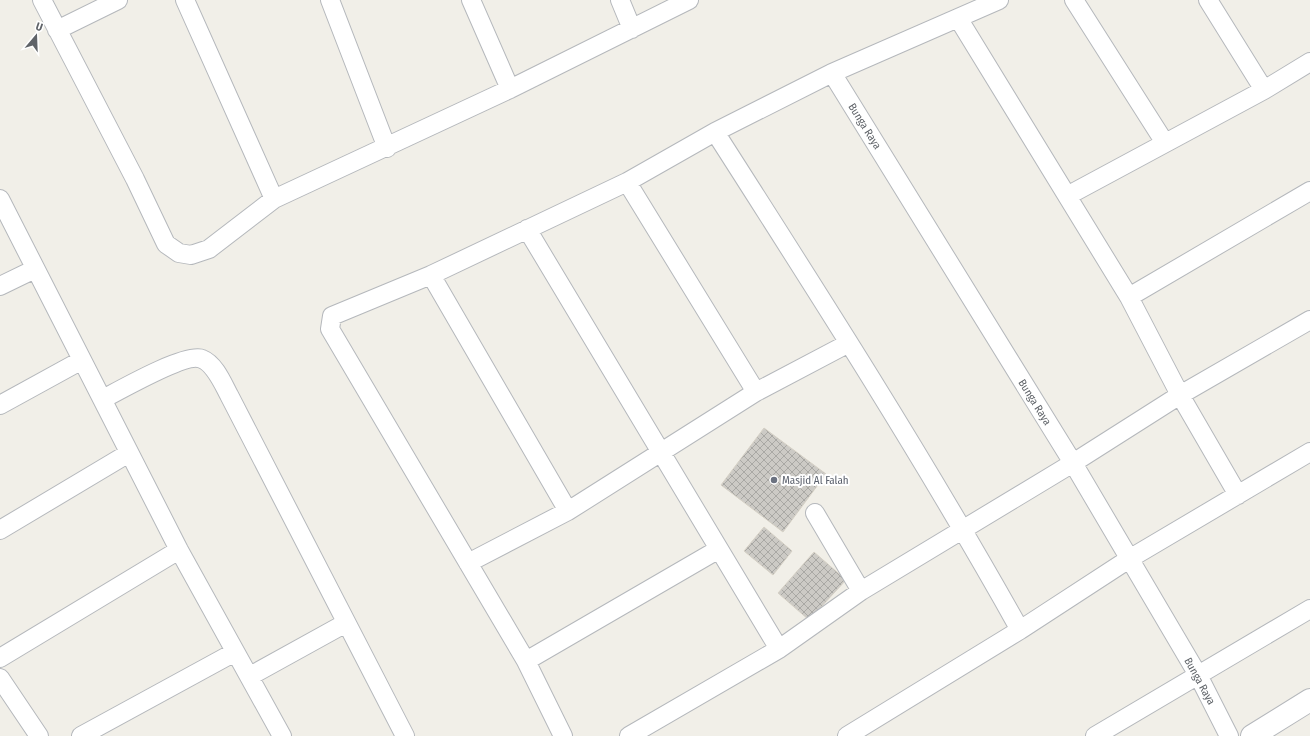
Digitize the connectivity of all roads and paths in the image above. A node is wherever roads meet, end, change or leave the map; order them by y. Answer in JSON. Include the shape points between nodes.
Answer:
{"nodes":[{"id":1,"x":42,"y":0,"type":"edge"},
{"id":2,"x":118,"y":0,"type":"edge"},
{"id":3,"x":185,"y":0,"type":"edge"},
{"id":4,"x":330,"y":0,"type":"edge"},
{"id":5,"x":471,"y":0,"type":"edge"},
{"id":6,"x":620,"y":0,"type":"edge"},
{"id":7,"x":689,"y":0,"type":"edge"},
{"id":8,"x":999,"y":0,"type":"edge"},
{"id":9,"x":1074,"y":0,"type":"edge"},
{"id":10,"x":1208,"y":0,"type":"edge"},
{"id":11,"x":958,"y":18,"type":"junction"},
{"id":12,"x":632,"y":29,"type":"junction"},
{"id":13,"x":57,"y":30,"type":"junction"},
{"id":14,"x":1310,"y":62,"type":"edge"},
{"id":15,"x":832,"y":73,"type":"junction"},
{"id":16,"x":510,"y":89,"type":"junction"},
{"id":17,"x":1264,"y":90,"type":"junction"},
{"id":18,"x":715,"y":132,"type":"junction"},
{"id":19,"x":1165,"y":143,"type":"junction"},
{"id":20,"x":387,"y":148,"type":"junction"},
{"id":21,"x":627,"y":182,"type":"junction"},
{"id":22,"x":1310,"y":191,"type":"edge"},
{"id":23,"x":1067,"y":196,"type":"junction"},
{"id":24,"x":0,"y":199,"type":"edge"},
{"id":25,"x":274,"y":199,"type":"junction"},
{"id":26,"x":527,"y":229,"type":"junction"},
{"id":27,"x":35,"y":269,"type":"junction"},
{"id":28,"x":432,"y":275,"type":"junction"},
{"id":29,"x":0,"y":286,"type":"edge"},
{"id":30,"x":1129,"y":297,"type":"junction"},
{"id":31,"x":1310,"y":320,"type":"edge"},
{"id":32,"x":849,"y":343,"type":"junction"},
{"id":33,"x":82,"y":360,"type":"junction"},
{"id":34,"x":756,"y":392,"type":"junction"},
{"id":35,"x":1180,"y":395,"type":"junction"},
{"id":36,"x":102,"y":399,"type":"junction"},
{"id":37,"x":0,"y":405,"type":"edge"},
{"id":38,"x":1310,"y":452,"type":"edge"},
{"id":39,"x":129,"y":453,"type":"junction"},
{"id":40,"x":660,"y":453,"type":"junction"},
{"id":41,"x":1073,"y":463,"type":"junction"},
{"id":42,"x":1238,"y":495,"type":"junction"},
{"id":43,"x":568,"y":511,"type":"junction"},
{"id":44,"x":814,"y":514,"type":"dead end"},
{"id":45,"x":963,"y":529,"type":"junction"},
{"id":46,"x":0,"y":530,"type":"edge"},
{"id":47,"x":719,"y":549,"type":"junction"},
{"id":48,"x":179,"y":550,"type":"junction"},
{"id":49,"x":1129,"y":559,"type":"junction"},
{"id":50,"x":468,"y":563,"type":"junction"},
{"id":51,"x":861,"y":591,"type":"junction"},
{"id":52,"x":1310,"y":609,"type":"edge"},
{"id":53,"x":346,"y":623,"type":"junction"},
{"id":54,"x":1020,"y":630,"type":"junction"},
{"id":55,"x":779,"y":649,"type":"junction"},
{"id":56,"x":235,"y":652,"type":"junction"},
{"id":57,"x":0,"y":658,"type":"edge"},
{"id":58,"x":526,"y":661,"type":"junction"},
{"id":59,"x":1198,"y":675,"type":"junction"},
{"id":60,"x":250,"y":676,"type":"junction"},
{"id":61,"x":0,"y":678,"type":"edge"},
{"id":62,"x":1310,"y":700,"type":"edge"},
{"id":63,"x":39,"y":736,"type":"edge"},
{"id":64,"x":81,"y":736,"type":"edge"},
{"id":65,"x":282,"y":736,"type":"edge"},
{"id":66,"x":405,"y":736,"type":"edge"},
{"id":67,"x":563,"y":736,"type":"edge"},
{"id":68,"x":629,"y":736,"type":"edge"},
{"id":69,"x":847,"y":736,"type":"edge"},
{"id":70,"x":1095,"y":736,"type":"edge"},
{"id":71,"x":1229,"y":736,"type":"edge"},
{"id":72,"x":1252,"y":736,"type":"edge"}],
"edges":[{"from":1,"to":13,"type":"street"},
{"from":2,"to":13,"type":"street"},
{"from":3,"to":25,"type":"street"},
{"from":4,"to":20,"type":"street"},
{"from":5,"to":16,"type":"street"},
{"from":6,"to":12,"type":"street"},
{"from":7,"to":12,"type":"street"},
{"from":8,"to":11,"type":"street"},
{"from":9,"to":19,"type":"street"},
{"from":10,"to":17,"type":"street"},
{"from":11,"to":15,"type":"street"},
{"from":11,"to":23,"type":"street"},
{"from":12,"to":16,"type":"street"},
{"from":13,"to":25,"type":"street","via":[[166,244],[179,253],[191,255],[209,249]]},
{"from":14,"to":17,"type":"street"},
{"from":15,"to":18,"type":"street"},
{"from":15,"to":41,"type":"street","name":"Bunga Raya"},
{"from":16,"to":20,"type":"street"},
{"from":17,"to":19,"type":"street"},
{"from":18,"to":21,"type":"street"},
{"from":18,"to":32,"type":"street"},
{"from":19,"to":23,"type":"street"},
{"from":20,"to":25,"type":"street"},
{"from":21,"to":26,"type":"street"},
{"from":21,"to":34,"type":"street"},
{"from":22,"to":30,"type":"street"},
{"from":23,"to":30,"type":"street"},
{"from":24,"to":27,"type":"street"},
{"from":26,"to":28,"type":"street"},
{"from":26,"to":40,"type":"street"},
{"from":27,"to":29,"type":"street"},
{"from":27,"to":33,"type":"street"},
{"from":28,"to":43,"type":"street"},
{"from":28,"to":50,"type":"street","via":[[332,316],[330,325]]},
{"from":30,"to":35,"type":"street"},
{"from":31,"to":35,"type":"street"},
{"from":32,"to":34,"type":"street"},
{"from":32,"to":45,"type":"street"},
{"from":33,"to":36,"type":"street"},
{"from":33,"to":37,"type":"street"},
{"from":34,"to":40,"type":"street"},
{"from":35,"to":41,"type":"street"},
{"from":35,"to":42,"type":"street"},
{"from":36,"to":39,"type":"street"},
{"from":36,"to":53,"type":"street","via":[[182,360],[199,357],[209,363],[229,395]]},
{"from":38,"to":42,"type":"street"},
{"from":39,"to":46,"type":"street"},
{"from":39,"to":48,"type":"street"},
{"from":40,"to":43,"type":"street"},
{"from":40,"to":47,"type":"street"},
{"from":41,"to":45,"type":"street"},
{"from":41,"to":49,"type":"street","name":"Bunga Raya"},
{"from":42,"to":49,"type":"street"},
{"from":43,"to":50,"type":"street"},
{"from":44,"to":51,"type":"street"},
{"from":45,"to":51,"type":"street"},
{"from":45,"to":54,"type":"street"},
{"from":47,"to":55,"type":"street"},
{"from":47,"to":58,"type":"street"},
{"from":48,"to":56,"type":"street"},
{"from":48,"to":57,"type":"street"},
{"from":49,"to":54,"type":"street"},
{"from":49,"to":59,"type":"street","name":"Bunga Raya"},
{"from":50,"to":58,"type":"street"},
{"from":51,"to":55,"type":"street"},
{"from":52,"to":59,"type":"street"},
{"from":53,"to":60,"type":"street"},
{"from":53,"to":66,"type":"street"},
{"from":54,"to":69,"type":"street"},
{"from":55,"to":68,"type":"street"},
{"from":56,"to":60,"type":"street"},
{"from":56,"to":64,"type":"street"},
{"from":58,"to":67,"type":"street"},
{"from":59,"to":70,"type":"street"},
{"from":59,"to":71,"type":"street","name":"Bunga Raya"},
{"from":60,"to":65,"type":"street"},
{"from":61,"to":63,"type":"street"},
{"from":62,"to":72,"type":"street"}]}
